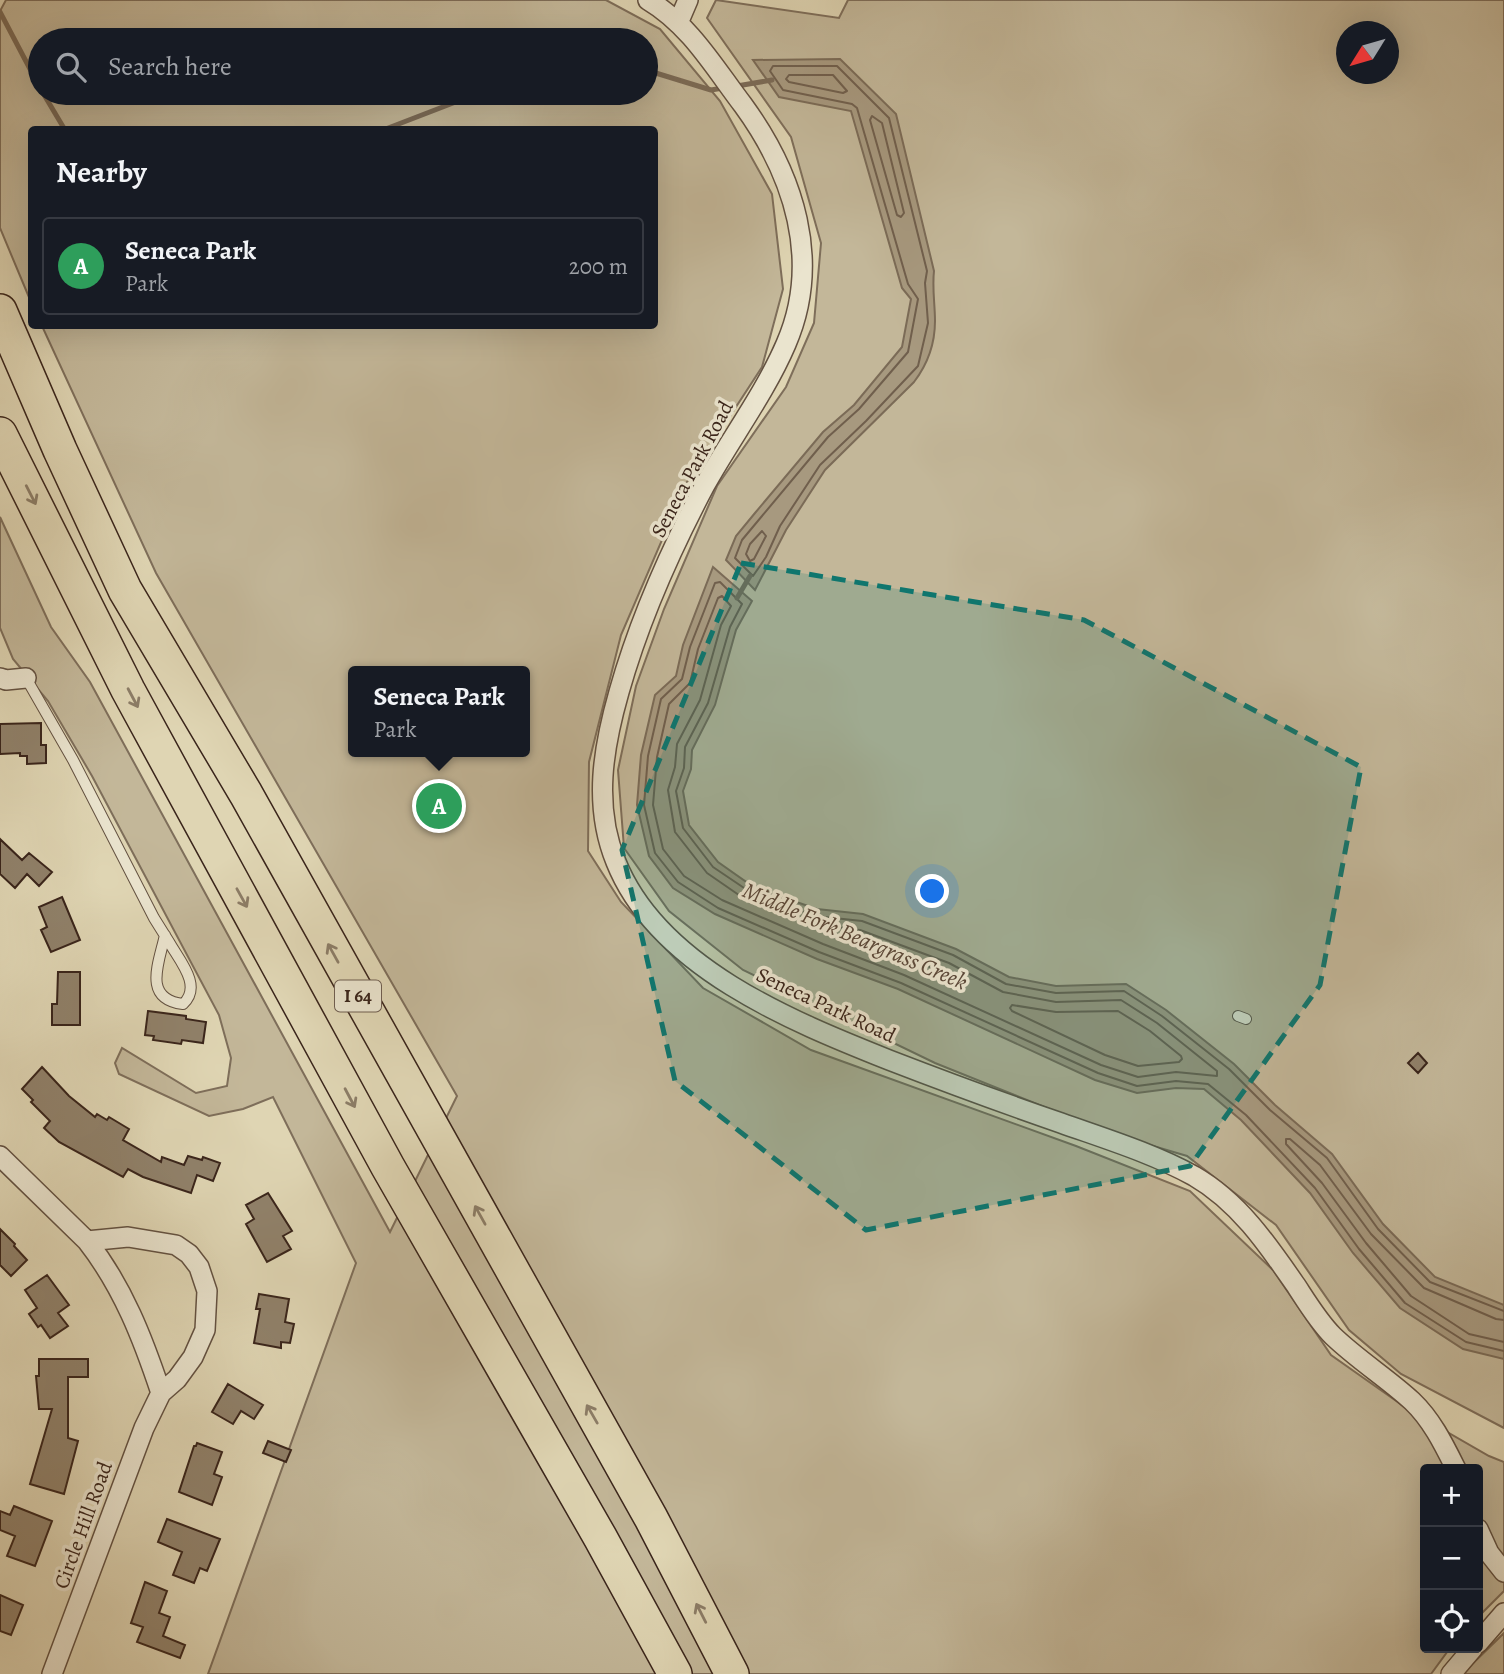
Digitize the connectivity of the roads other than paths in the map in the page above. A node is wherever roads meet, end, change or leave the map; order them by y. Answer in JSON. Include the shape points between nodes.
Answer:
{"nodes":[{"id":1,"x":648,"y":0,"type":"edge"},
{"id":2,"x":688,"y":0,"type":"edge"},
{"id":3,"x":685,"y":29,"type":"junction"},
{"id":4,"x":0,"y":311,"type":"edge"},
{"id":5,"x":0,"y":434,"type":"edge"},
{"id":6,"x":0,"y":678,"type":"edge"},
{"id":7,"x":26,"y":678,"type":"joint"},
{"id":8,"x":165,"y":935,"type":"junction"},
{"id":9,"x":0,"y":1156,"type":"edge"},
{"id":10,"x":87,"y":1241,"type":"junction"},
{"id":11,"x":161,"y":1393,"type":"junction"},
{"id":12,"x":1454,"y":1464,"type":"edge"},
{"id":13,"x":1483,"y":1540,"type":"edge"},
{"id":14,"x":1504,"y":1572,"type":"edge"},
{"id":15,"x":1504,"y":1613,"type":"edge"},
{"id":16,"x":1483,"y":1637,"type":"edge"},
{"id":17,"x":1470,"y":1653,"type":"edge"},
{"id":18,"x":52,"y":1674,"type":"edge"},
{"id":19,"x":675,"y":1674,"type":"edge"},
{"id":20,"x":732,"y":1674,"type":"edge"},
{"id":21,"x":1451,"y":1674,"type":"edge"}],
"edges":[{"from":1,"to":3,"type":"street","name":"Seneca Park Road"},
{"from":2,"to":3,"type":"street"},
{"from":3,"to":12,"type":"street","name":"Seneca Park Road","via":[[753,119],[780,167],[797,213],[802,277],[799,306],[784,348],[682,528],[628,661],[611,719],[601,796],[607,836],[624,879],[659,929],[740,990],[796,1021],[963,1089],[1160,1159],[1218,1192],[1267,1243],[1330,1334],[1415,1403]]},
{"from":20,"to":4,"type":"highway","number":"I 64","one_way":true,"via":[[651,1518],[247,794],[125,590]]},
{"from":5,"to":19,"type":"highway","number":"I 64","one_way":true,"via":[[128,690],[381,1155]]},
{"from":6,"to":7,"type":"street"},
{"from":7,"to":8,"type":"lane"},
{"from":8,"to":8,"type":"lane","via":[[193,984],[190,998],[183,1004],[160,995],[155,979]]},
{"from":9,"to":10,"type":"street"},
{"from":10,"to":11,"type":"street","via":[[123,1297]]},
{"from":10,"to":11,"type":"street","name":"Circle Hill Road","via":[[128,1237],[176,1245],[199,1268],[207,1291],[205,1330],[193,1357]]},
{"from":11,"to":18,"type":"street","name":"Circle Hill Road"},
{"from":13,"to":14,"type":"street"},
{"from":15,"to":16,"type":"street"},
{"from":17,"to":21,"type":"street"}]}
